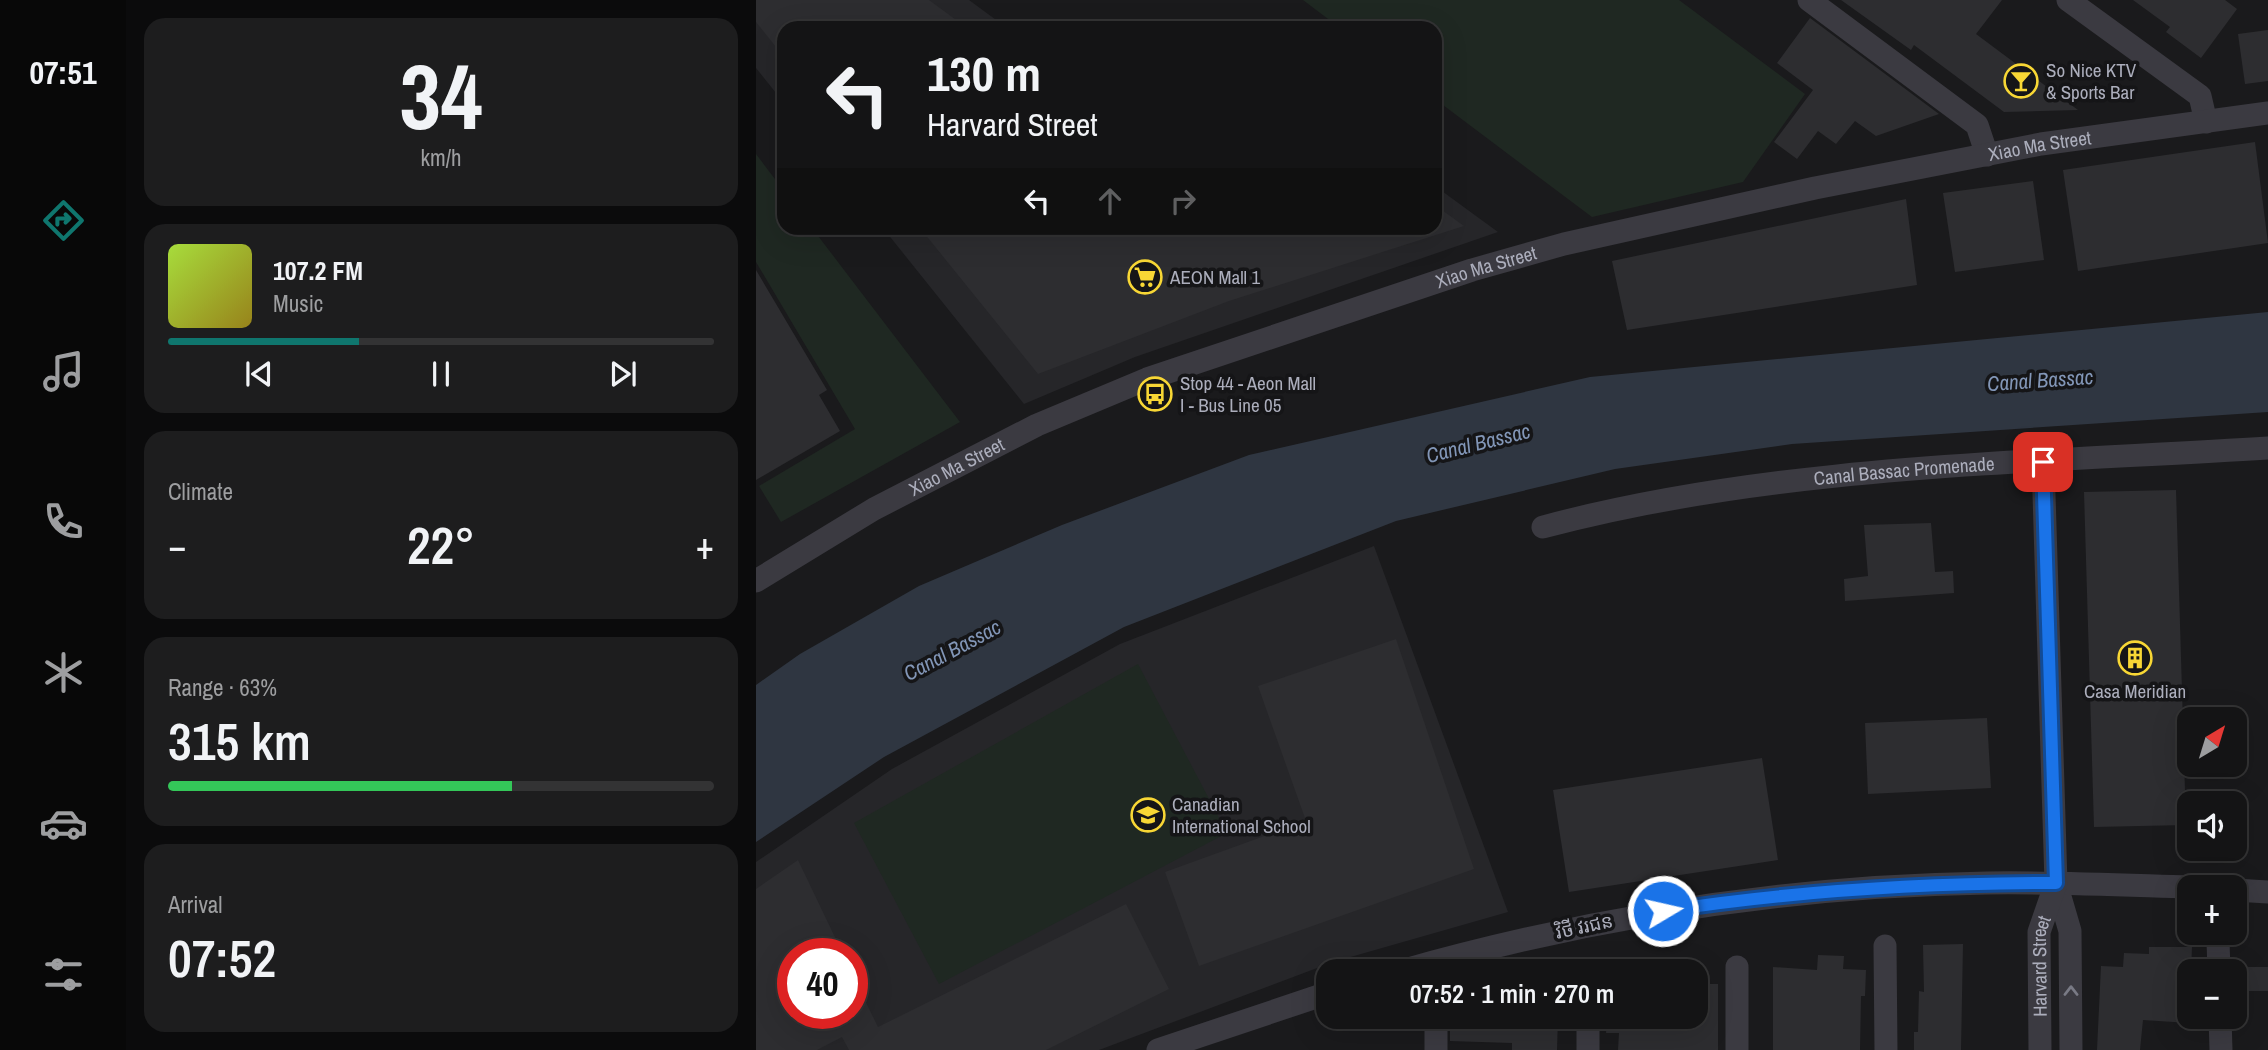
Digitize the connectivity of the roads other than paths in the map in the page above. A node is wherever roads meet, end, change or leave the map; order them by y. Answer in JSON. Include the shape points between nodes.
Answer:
{"nodes":[{"id":1,"x":1809,"y":0,"type":"edge"},
{"id":2,"x":2068,"y":0,"type":"edge"},
{"id":3,"x":2268,"y":113,"type":"edge"},
{"id":4,"x":2206,"y":122,"type":"junction"},
{"id":5,"x":1987,"y":155,"type":"junction"},
{"id":6,"x":2268,"y":448,"type":"edge"},
{"id":7,"x":2043,"y":462,"type":"junction"},
{"id":8,"x":1542,"y":527,"type":"dead end"},
{"id":9,"x":756,"y":581,"type":"edge"},
{"id":10,"x":2056,"y":883,"type":"junction"},
{"id":11,"x":2177,"y":887,"type":"edge"},
{"id":12,"x":2247,"y":891,"type":"edge"},
{"id":13,"x":2268,"y":892,"type":"edge"},
{"id":14,"x":1885,"y":946,"type":"dead end"},
{"id":15,"x":1446,"y":959,"type":"edge"},
{"id":16,"x":1737,"y":967,"type":"dead end"},
{"id":17,"x":1316,"y":997,"type":"edge"},
{"id":18,"x":1588,"y":1029,"type":"edge"},
{"id":19,"x":2220,"y":1029,"type":"edge"},
{"id":20,"x":1158,"y":1050,"type":"edge"},
{"id":21,"x":1588,"y":1050,"type":"edge"},
{"id":22,"x":1737,"y":1050,"type":"edge"},
{"id":23,"x":1886,"y":1050,"type":"edge"},
{"id":24,"x":2040,"y":1050,"type":"edge"},
{"id":25,"x":2071,"y":1050,"type":"edge"},
{"id":26,"x":2221,"y":1050,"type":"edge"}],
"edges":[{"from":1,"to":5,"type":"street","via":[[1977,125]]},
{"from":2,"to":4,"type":"street","via":[[2200,96]]},
{"from":3,"to":4,"type":"street","name":"Xiao Ma Street"},
{"from":4,"to":5,"type":"street","name":"Xiao Ma Street"},
{"from":5,"to":9,"type":"street","name":"Xiao Ma Street","via":[[1564,244],[1245,344],[1147,379],[992,446],[874,509]]},
{"from":6,"to":7,"type":"street","name":"Canal Bassac Promenade"},
{"from":7,"to":8,"type":"street","name":"Canal Bassac Promenade","via":[[1798,480],[1618,507]]},
{"from":7,"to":10,"type":"street","name":"Harvard Street"},
{"from":10,"to":11,"type":"street","name":"វិថី វរជន"},
{"from":10,"to":15,"type":"street","name":"វិថី វរជន","via":[[1894,887],[1706,904],[1620,918]]},
{"from":10,"to":24,"type":"street","name":"Harvard Street","via":[[2039,932]]},
{"from":25,"to":10,"type":"street","name":"Harvard Street","one_way":true,"via":[[2070,931]]},
{"from":12,"to":13,"type":"street"},
{"from":14,"to":23,"type":"street"},
{"from":16,"to":22,"type":"street"},
{"from":17,"to":20,"type":"street"},
{"from":18,"to":21,"type":"street"},
{"from":19,"to":26,"type":"street"}]}
